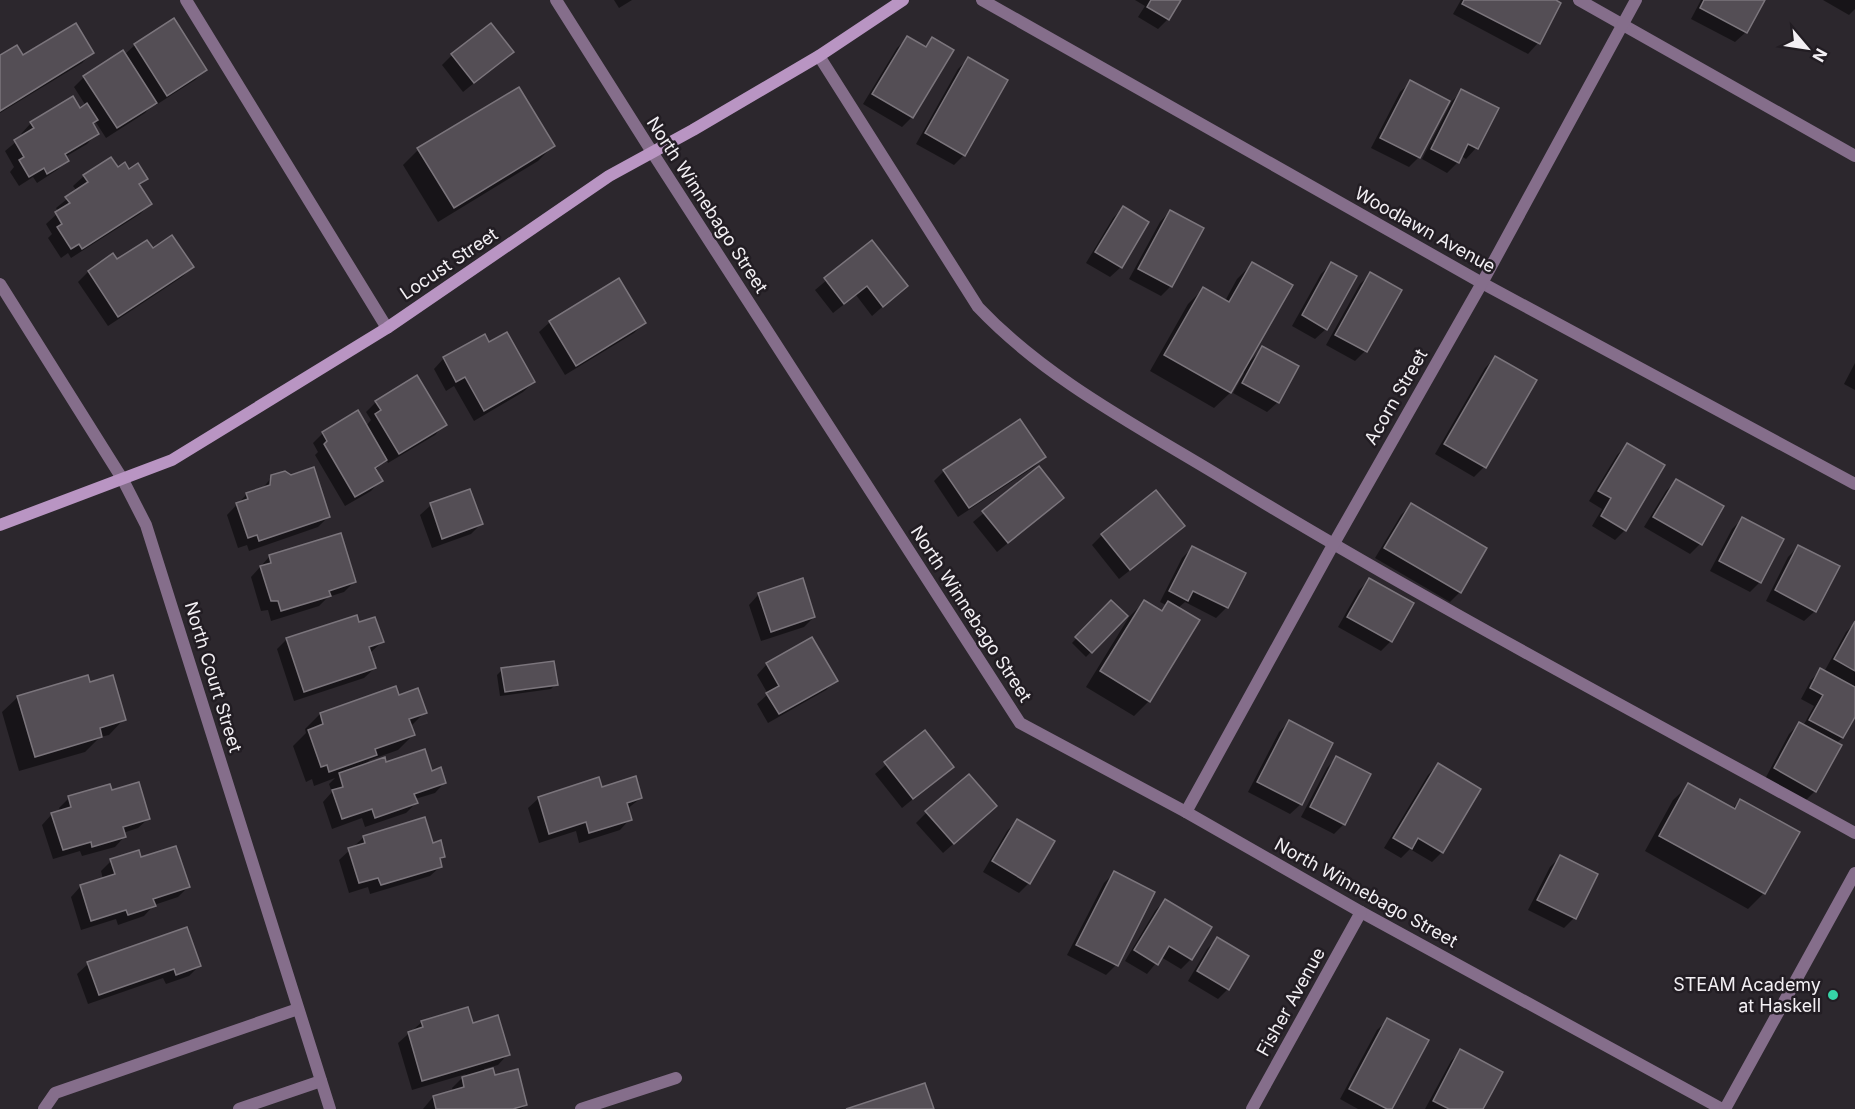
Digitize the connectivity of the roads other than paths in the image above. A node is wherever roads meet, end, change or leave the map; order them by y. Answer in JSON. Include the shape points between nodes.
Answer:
{"nodes":[{"id":1,"x":186,"y":0,"type":"edge"},
{"id":2,"x":556,"y":0,"type":"edge"},
{"id":3,"x":903,"y":0,"type":"edge"},
{"id":4,"x":982,"y":0,"type":"edge"},
{"id":5,"x":1579,"y":0,"type":"edge"},
{"id":6,"x":1636,"y":0,"type":"edge"},
{"id":7,"x":1623,"y":24,"type":"junction"},
{"id":8,"x":819,"y":56,"type":"junction"},
{"id":9,"x":652,"y":152,"type":"junction"},
{"id":10,"x":1855,"y":156,"type":"edge"},
{"id":11,"x":1482,"y":283,"type":"junction"},
{"id":12,"x":0,"y":284,"type":"edge"},
{"id":13,"x":387,"y":328,"type":"junction"},
{"id":14,"x":123,"y":480,"type":"junction"},
{"id":15,"x":1855,"y":484,"type":"edge"},
{"id":16,"x":0,"y":525,"type":"edge"},
{"id":17,"x":1333,"y":545,"type":"junction"},
{"id":18,"x":1186,"y":812,"type":"junction"},
{"id":19,"x":1855,"y":833,"type":"edge"},
{"id":20,"x":1855,"y":873,"type":"edge"},
{"id":21,"x":1361,"y":912,"type":"junction"},
{"id":22,"x":298,"y":1009,"type":"junction"},
{"id":23,"x":676,"y":1078,"type":"dead end"},
{"id":24,"x":321,"y":1081,"type":"junction"},
{"id":25,"x":44,"y":1109,"type":"edge"},
{"id":26,"x":239,"y":1109,"type":"edge"},
{"id":27,"x":330,"y":1109,"type":"edge"},
{"id":28,"x":581,"y":1109,"type":"edge"},
{"id":29,"x":1252,"y":1109,"type":"edge"},
{"id":30,"x":1724,"y":1109,"type":"edge"}],
"edges":[{"from":1,"to":13,"type":"street"},
{"from":2,"to":9,"type":"street","name":"North Winnebago Street"},
{"from":3,"to":8,"type":"street","name":"Locust Street"},
{"from":4,"to":11,"type":"street","name":"Woodlawn Avenue"},
{"from":5,"to":7,"type":"street"},
{"from":6,"to":7,"type":"street","name":"Acorn Street"},
{"from":7,"to":10,"type":"street"},
{"from":7,"to":11,"type":"street","name":"Acorn Street"},
{"from":8,"to":9,"type":"street","name":"Locust Street"},
{"from":8,"to":17,"type":"street","via":[[978,307],[1004,334],[1071,385]]},
{"from":9,"to":13,"type":"street","name":"Locust Street","via":[[609,176]]},
{"from":9,"to":18,"type":"street","name":"North Winnebago Street","via":[[1020,723]]},
{"from":11,"to":15,"type":"street","name":"Woodlawn Avenue"},
{"from":11,"to":17,"type":"street","name":"Acorn Street"},
{"from":12,"to":14,"type":"street","name":"North Court Street"},
{"from":13,"to":14,"type":"street","name":"Locust Street","via":[[172,460]]},
{"from":14,"to":16,"type":"street","name":"Locust Street"},
{"from":14,"to":22,"type":"street","name":"North Court Street","via":[[146,525]]},
{"from":17,"to":18,"type":"street","name":"Acorn Street"},
{"from":17,"to":19,"type":"street"},
{"from":18,"to":21,"type":"street","name":"North Winnebago Street"},
{"from":20,"to":30,"type":"street"},
{"from":21,"to":29,"type":"street","name":"Fisher Avenue"},
{"from":21,"to":30,"type":"street","name":"North Winnebago Street"},
{"from":22,"to":24,"type":"street","name":"North Court Street"},
{"from":22,"to":25,"type":"street","via":[[55,1093]]},
{"from":23,"to":28,"type":"street"},
{"from":24,"to":26,"type":"street"},
{"from":24,"to":27,"type":"street","name":"North Court Street"}]}
